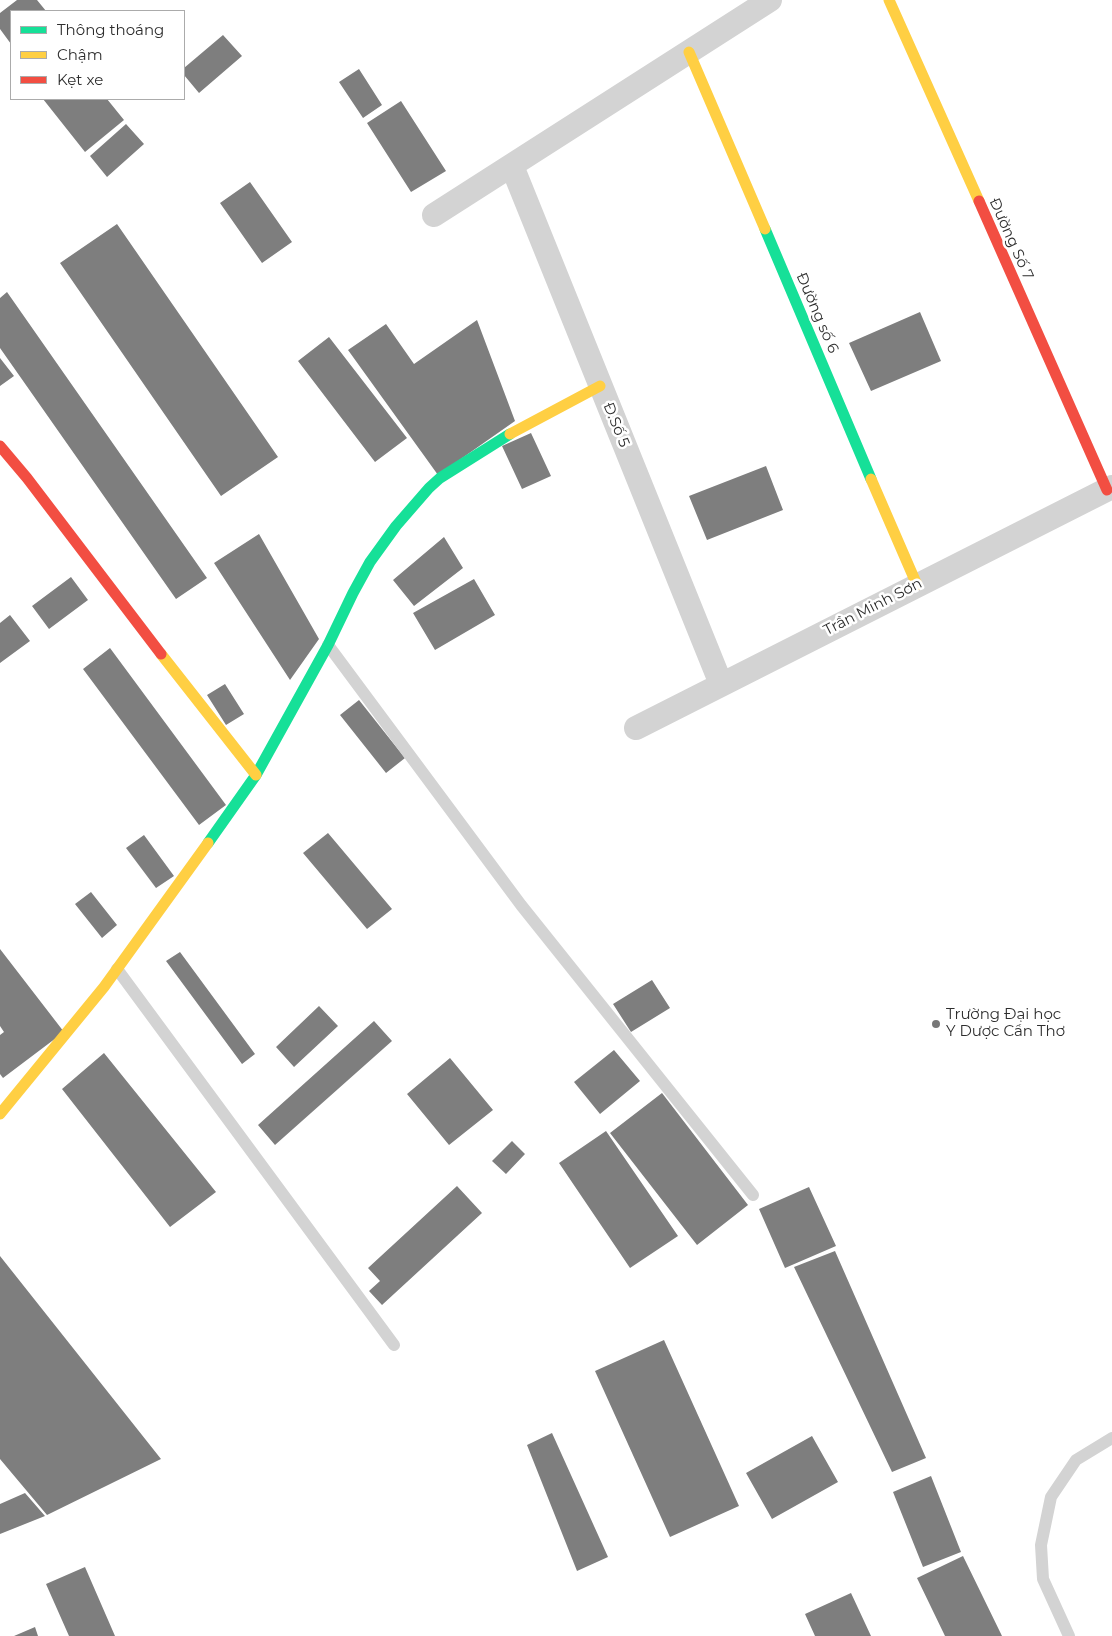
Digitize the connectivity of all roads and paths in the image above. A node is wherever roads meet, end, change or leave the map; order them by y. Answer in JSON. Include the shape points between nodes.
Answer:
{"nodes":[{"id":1,"x":770,"y":0,"type":"edge"},
{"id":2,"x":889,"y":0,"type":"edge"},
{"id":3,"x":689,"y":52,"type":"junction"},
{"id":4,"x":512,"y":166,"type":"junction"},
{"id":5,"x":434,"y":216,"type":"dead end"},
{"id":6,"x":600,"y":386,"type":"junction"},
{"id":7,"x":0,"y":446,"type":"edge"},
{"id":8,"x":1109,"y":489,"type":"edge"},
{"id":9,"x":917,"y":585,"type":"junction"},
{"id":10,"x":328,"y":645,"type":"junction"},
{"id":11,"x":721,"y":684,"type":"junction"},
{"id":12,"x":636,"y":728,"type":"dead end"},
{"id":13,"x":256,"y":775,"type":"junction"},
{"id":14,"x":117,"y":969,"type":"junction"},
{"id":15,"x":0,"y":1114,"type":"edge"},
{"id":16,"x":753,"y":1195,"type":"dead end"},
{"id":17,"x":394,"y":1345,"type":"dead end"},
{"id":18,"x":1112,"y":1438,"type":"edge"},
{"id":19,"x":1069,"y":1636,"type":"edge"}],
"edges":[{"from":1,"to":3,"type":"street"},
{"from":2,"to":8,"type":"street","name":"Đường Số 7"},
{"from":3,"to":4,"type":"street"},
{"from":3,"to":9,"type":"street","name":"Đường số 6"},
{"from":4,"to":5,"type":"street"},
{"from":4,"to":6,"type":"street","name":"Đ.Số 5"},
{"from":6,"to":10,"type":"street","via":[[513,432],[440,478],[396,526],[370,562]]},
{"from":6,"to":11,"type":"street","name":"Đ.Số 5"},
{"from":7,"to":13,"type":"street"},
{"from":8,"to":9,"type":"street","name":"Trần Minh Sơn"},
{"from":9,"to":11,"type":"street","name":"Trần Minh Sơn"},
{"from":10,"to":13,"type":"street"},
{"from":10,"to":16,"type":"lane","via":[[521,905]]},
{"from":11,"to":12,"type":"street","name":"Trần Minh Sơn"},
{"from":13,"to":14,"type":"street"},
{"from":14,"to":15,"type":"street"},
{"from":14,"to":17,"type":"lane"},
{"from":18,"to":19,"type":"lane","via":[[1076,1460],[1051,1497],[1041,1545],[1043,1579]]}]}
